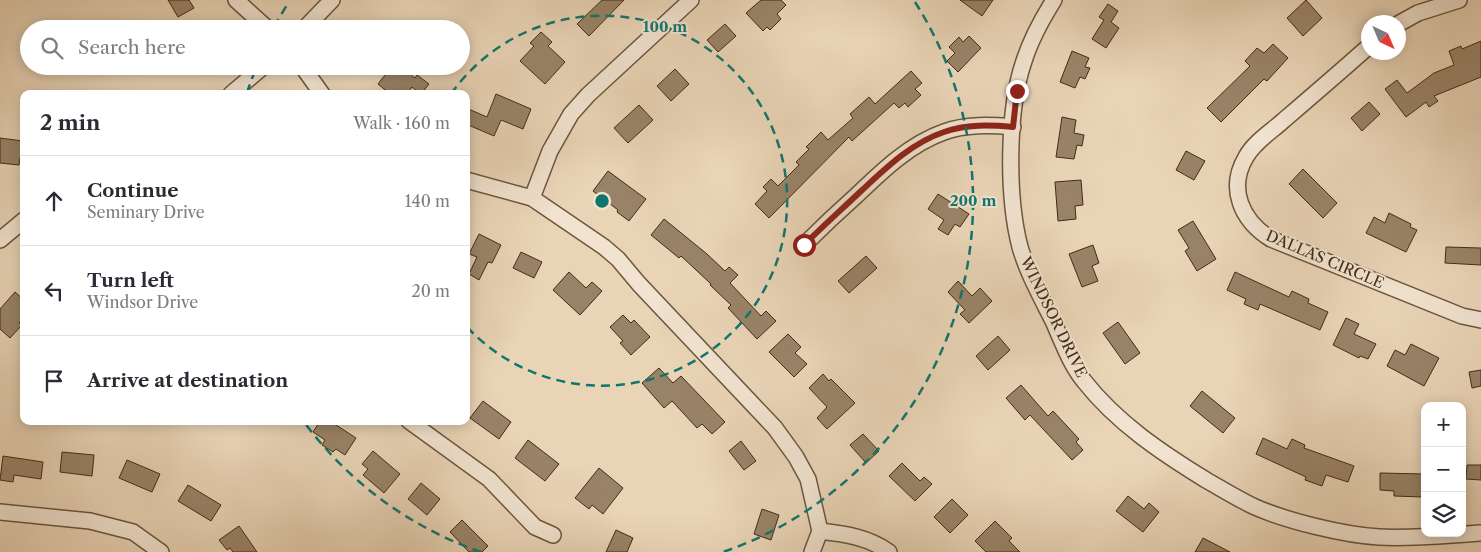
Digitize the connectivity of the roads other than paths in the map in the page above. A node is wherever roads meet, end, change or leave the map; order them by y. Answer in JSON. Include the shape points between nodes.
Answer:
{"nodes":[{"id":1,"x":236,"y":0,"type":"edge"},
{"id":2,"x":332,"y":0,"type":"edge"},
{"id":3,"x":690,"y":0,"type":"edge"},
{"id":4,"x":1054,"y":0,"type":"edge"},
{"id":5,"x":1458,"y":0,"type":"edge"},
{"id":6,"x":258,"y":20,"type":"edge"},
{"id":7,"x":313,"y":20,"type":"edge"},
{"id":8,"x":1406,"y":20,"type":"edge"},
{"id":9,"x":1361,"y":53,"type":"edge"},
{"id":10,"x":253,"y":75,"type":"edge"},
{"id":11,"x":308,"y":75,"type":"edge"},
{"id":12,"x":236,"y":90,"type":"edge"},
{"id":13,"x":319,"y":90,"type":"edge"},
{"id":14,"x":1013,"y":127,"type":"junction"},
{"id":15,"x":470,"y":181,"type":"edge"},
{"id":16,"x":532,"y":198,"type":"junction"},
{"id":17,"x":20,"y":223,"type":"edge"},
{"id":18,"x":0,"y":239,"type":"edge"},
{"id":19,"x":804,"y":245,"type":"dead end"},
{"id":20,"x":1481,"y":320,"type":"edge"},
{"id":21,"x":415,"y":425,"type":"edge"},
{"id":22,"x":0,"y":512,"type":"edge"},
{"id":23,"x":820,"y":531,"type":"junction"},
{"id":24,"x":1481,"y":533,"type":"edge"},
{"id":25,"x":553,"y":535,"type":"dead end"},
{"id":26,"x":161,"y":552,"type":"edge"},
{"id":27,"x":812,"y":552,"type":"edge"},
{"id":28,"x":889,"y":552,"type":"edge"}],
"edges":[{"from":1,"to":6,"type":"street"},
{"from":2,"to":7,"type":"street"},
{"from":3,"to":16,"type":"street","via":[[571,114],[550,151]]},
{"from":4,"to":14,"type":"street","name":"WINDSOR DRIVE","via":[[1023,62]]},
{"from":5,"to":8,"type":"street"},
{"from":9,"to":20,"type":"street","name":"DALLAS CIRCLE","via":[[1247,155],[1238,180],[1244,212],[1254,227],[1271,238],[1462,316]]},
{"from":10,"to":12,"type":"street"},
{"from":11,"to":13,"type":"street"},
{"from":14,"to":19,"type":"street","via":[[962,127],[922,141],[880,173]]},
{"from":14,"to":24,"type":"street","name":"WINDSOR DRIVE","via":[[1010,157],[1020,247],[1070,358],[1083,380],[1114,413],[1170,459],[1234,496],[1280,516],[1334,530],[1380,537]]},
{"from":15,"to":16,"type":"street"},
{"from":16,"to":23,"type":"street","via":[[618,259],[775,428],[808,479]]},
{"from":17,"to":18,"type":"street"},
{"from":21,"to":25,"type":"street","via":[[489,479],[535,527]]},
{"from":22,"to":26,"type":"street","via":[[90,521],[133,532]]},
{"from":23,"to":27,"type":"street"},
{"from":23,"to":28,"type":"street","via":[[854,536]]}]}
